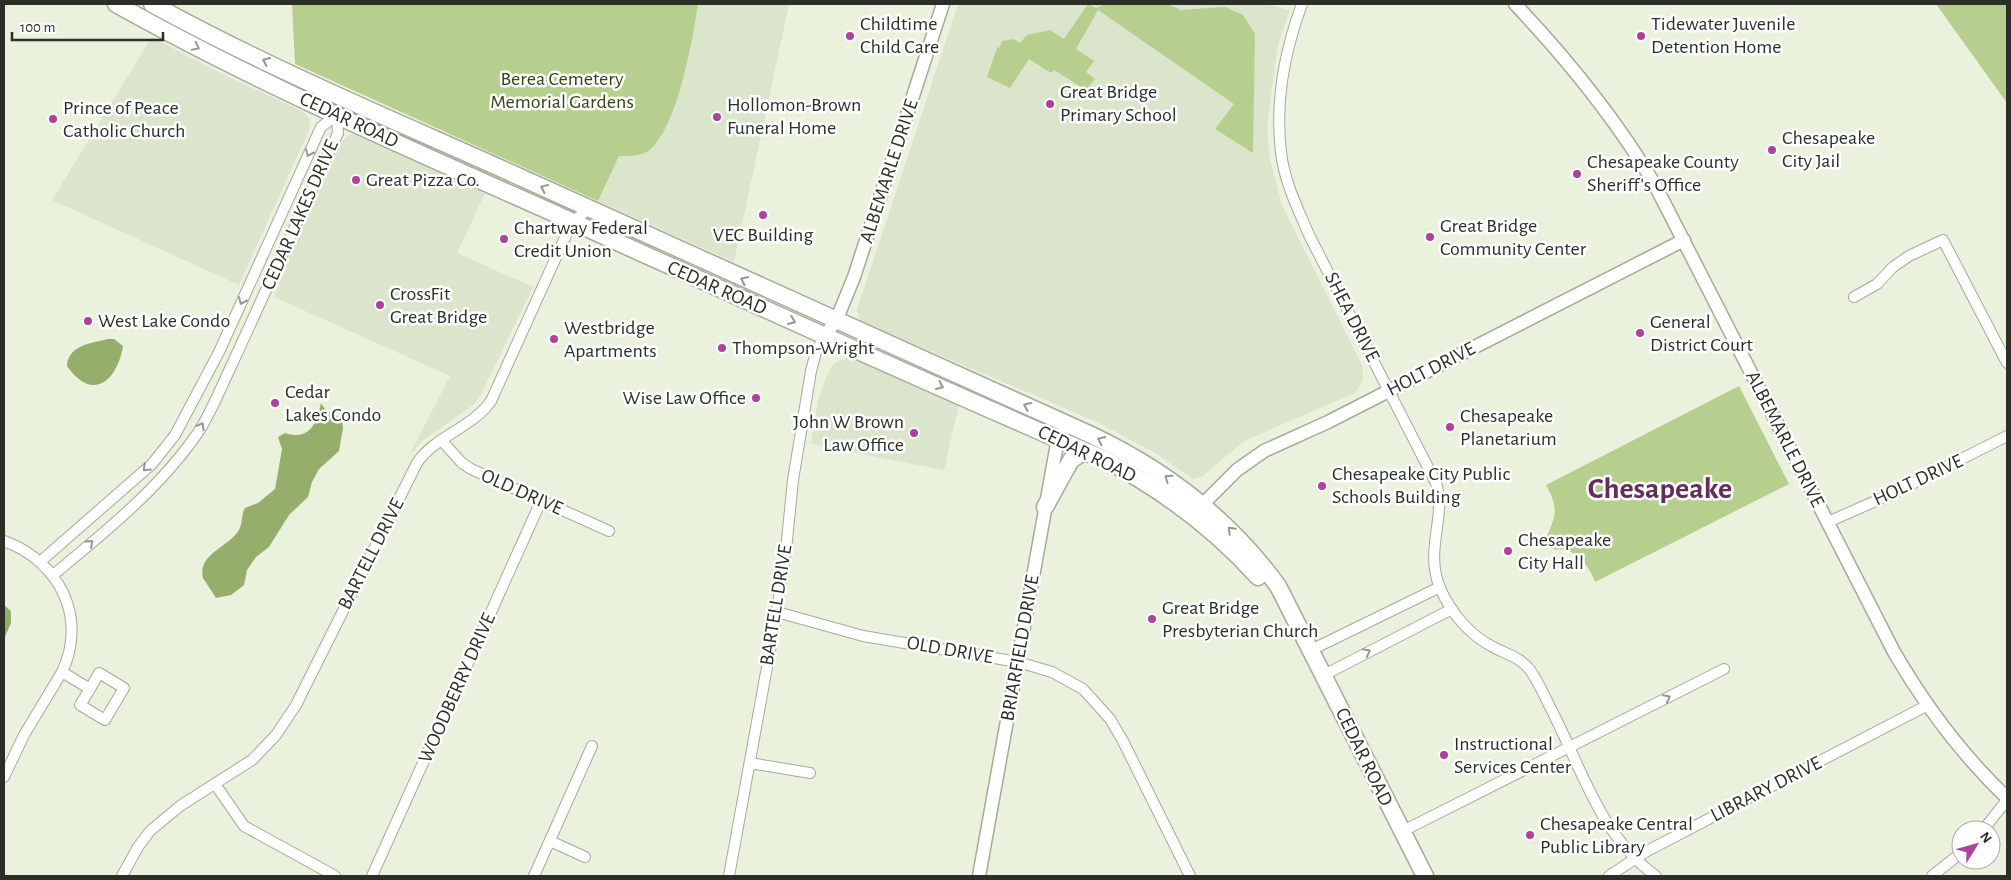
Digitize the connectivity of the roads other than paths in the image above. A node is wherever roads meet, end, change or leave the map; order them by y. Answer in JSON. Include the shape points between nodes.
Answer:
{"nodes":[{"id":1,"x":116,"y":4,"type":"edge"},
{"id":2,"x":943,"y":4,"type":"edge"},
{"id":3,"x":1302,"y":4,"type":"edge"},
{"id":4,"x":1515,"y":4,"type":"edge"},
{"id":5,"x":159,"y":5,"type":"edge"},
{"id":6,"x":153,"y":24,"type":"junction"},
{"id":7,"x":310,"y":82,"type":"junction"},
{"id":8,"x":337,"y":115,"type":"junction"},
{"id":9,"x":482,"y":160,"type":"junction"},
{"id":10,"x":589,"y":208,"type":"junction"},
{"id":11,"x":572,"y":222,"type":"junction"},
{"id":12,"x":1684,"y":240,"type":"junction"},
{"id":13,"x":1854,"y":297,"type":"dead end"},
{"id":14,"x":836,"y":321,"type":"junction"},
{"id":15,"x":825,"y":335,"type":"junction"},
{"id":16,"x":2007,"y":363,"type":"edge"},
{"id":17,"x":1389,"y":391,"type":"junction"},
{"id":18,"x":1071,"y":426,"type":"junction"},
{"id":19,"x":2007,"y":436,"type":"edge"},
{"id":20,"x":1058,"y":438,"type":"junction"},
{"id":21,"x":442,"y":441,"type":"junction"},
{"id":22,"x":1092,"y":454,"type":"junction"},
{"id":23,"x":541,"y":501,"type":"junction"},
{"id":24,"x":1045,"y":507,"type":"junction"},
{"id":25,"x":1197,"y":510,"type":"junction"},
{"id":26,"x":1828,"y":522,"type":"junction"},
{"id":27,"x":609,"y":531,"type":"dead end"},
{"id":28,"x":4,"y":541,"type":"edge"},
{"id":29,"x":41,"y":561,"type":"junction"},
{"id":30,"x":53,"y":575,"type":"junction"},
{"id":31,"x":1440,"y":587,"type":"junction"},
{"id":32,"x":1452,"y":609,"type":"junction"},
{"id":33,"x":777,"y":612,"type":"junction"},
{"id":34,"x":1311,"y":650,"type":"junction"},
{"id":35,"x":1018,"y":662,"type":"junction"},
{"id":36,"x":1721,"y":670,"type":"dead end"},
{"id":37,"x":62,"y":672,"type":"junction"},
{"id":38,"x":1324,"y":675,"type":"junction"},
{"id":39,"x":90,"y":689,"type":"junction"},
{"id":40,"x":1926,"y":706,"type":"junction"},
{"id":41,"x":592,"y":746,"type":"dead end"},
{"id":42,"x":1571,"y":747,"type":"junction"},
{"id":43,"x":8,"y":755,"type":"edge"},
{"id":44,"x":750,"y":763,"type":"junction"},
{"id":45,"x":810,"y":773,"type":"dead end"},
{"id":46,"x":4,"y":777,"type":"edge"},
{"id":47,"x":215,"y":784,"type":"junction"},
{"id":48,"x":2007,"y":799,"type":"edge"},
{"id":49,"x":1991,"y":820,"type":"edge"},
{"id":50,"x":1401,"y":832,"type":"junction"},
{"id":51,"x":550,"y":841,"type":"junction"},
{"id":52,"x":585,"y":857,"type":"dead end"},
{"id":53,"x":1636,"y":859,"type":"junction"},
{"id":54,"x":1951,"y":860,"type":"edge"},
{"id":55,"x":122,"y":876,"type":"edge"},
{"id":56,"x":335,"y":876,"type":"edge"},
{"id":57,"x":372,"y":876,"type":"edge"},
{"id":58,"x":534,"y":876,"type":"edge"},
{"id":59,"x":729,"y":876,"type":"edge"},
{"id":60,"x":979,"y":876,"type":"edge"},
{"id":61,"x":1190,"y":876,"type":"edge"},
{"id":62,"x":1425,"y":876,"type":"edge"},
{"id":63,"x":1609,"y":876,"type":"edge"},
{"id":64,"x":1656,"y":876,"type":"edge"},
{"id":65,"x":1932,"y":876,"type":"edge"}],
"edges":[{"from":1,"to":6,"type":"main road","name":"CEDAR ROAD"},
{"from":2,"to":14,"type":"street","name":"ALBEMARLE DRIVE","via":[[875,217]]},
{"from":3,"to":17,"type":"street","name":"SHEA DRIVE","via":[[1281,79],[1281,152],[1294,200],[1309,236]]},
{"from":4,"to":12,"type":"street","name":"ALBEMARLE DRIVE","via":[[1600,102],[1630,142]]},
{"from":5,"to":6,"type":"street"},
{"from":7,"to":5,"type":"main road","name":"CEDAR ROAD","one_way":true},
{"from":6,"to":8,"type":"main road","name":"CEDAR ROAD","one_way":true},
{"from":7,"to":8,"type":"main road"},
{"from":7,"to":9,"type":"main road","name":"CEDAR ROAD"},
{"from":8,"to":9,"type":"main road","via":[[344,110],[355,112],[440,150]]},
{"from":8,"to":11,"type":"main road","name":"CEDAR ROAD"},
{"from":8,"to":29,"type":"street","name":"CEDAR LAKES DRIVE","one_way":true,"via":[[321,127],[219,352],[175,435],[145,470]]},
{"from":30,"to":8,"type":"street","name":"CEDAR LAKES DRIVE","one_way":true,"via":[[150,489],[198,433],[338,133]]},
{"from":10,"to":9,"type":"main road","name":"CEDAR ROAD","one_way":true},
{"from":10,"to":11,"type":"street","name":"BARTELL DRIVE"},
{"from":14,"to":10,"type":"main road","name":"CEDAR ROAD","one_way":true},
{"from":11,"to":15,"type":"main road","name":"CEDAR ROAD","one_way":true},
{"from":11,"to":21,"type":"street","name":"BARTELL DRIVE","via":[[491,401],[479,415]]},
{"from":12,"to":17,"type":"street","name":"HOLT DRIVE"},
{"from":12,"to":26,"type":"street","name":"ALBEMARLE DRIVE"},
{"from":13,"to":16,"type":"street","via":[[1877,284],[1909,256],[1943,240]]},
{"from":14,"to":15,"type":"street","name":"ALBEMARLE DRIVE"},
{"from":18,"to":14,"type":"main road","name":"CEDAR ROAD","one_way":true},
{"from":15,"to":20,"type":"main road","name":"CEDAR ROAD","one_way":true},
{"from":15,"to":33,"type":"street","name":"BARTELL DRIVE","via":[[816,352],[793,480]]},
{"from":17,"to":25,"type":"street","name":"HOLT DRIVE","via":[[1264,452],[1237,470]]},
{"from":17,"to":31,"type":"street","name":"SHEA DRIVE","via":[[1439,492],[1433,558]]},
{"from":18,"to":20,"type":"street"},
{"from":25,"to":18,"type":"main road","name":"CEDAR ROAD","one_way":true,"via":[[1177,484],[1135,457]]},
{"from":19,"to":26,"type":"street","name":"HOLT DRIVE","via":[[1890,496]]},
{"from":20,"to":22,"type":"main road","name":"CEDAR ROAD"},
{"from":20,"to":24,"type":"street","name":"BRIARFIELD DRIVE"},
{"from":21,"to":23,"type":"street","name":"OLD DRIVE","via":[[471,468]]},
{"from":21,"to":47,"type":"street","name":"BARTELL DRIVE","via":[[417,463],[286,720],[252,760]]},
{"from":22,"to":24,"type":"main road","via":[[1082,453],[1071,460]]},
{"from":22,"to":25,"type":"main road","name":"CEDAR ROAD"},
{"from":23,"to":27,"type":"street","name":"OLD DRIVE"},
{"from":23,"to":57,"type":"street","name":"WOODBERRY DRIVE"},
{"from":24,"to":35,"type":"street","name":"BRIARFIELD DRIVE"},
{"from":25,"to":34,"type":"main road","name":"CEDAR ROAD","via":[[1278,603],[1290,611]]},
{"from":26,"to":40,"type":"street","name":"ALBEMARLE DRIVE","via":[[1877,620]]},
{"from":28,"to":29,"type":"street","via":[[19,546]]},
{"from":29,"to":30,"type":"street"},
{"from":30,"to":37,"type":"street","via":[[71,622],[71,642]]},
{"from":31,"to":32,"type":"street","name":"SHEA DRIVE"},
{"from":31,"to":34,"type":"street"},
{"from":38,"to":32,"type":"street","one_way":true},
{"from":32,"to":42,"type":"street","name":"SHEA DRIVE","via":[[1478,637],[1527,666]]},
{"from":33,"to":35,"type":"street","name":"OLD DRIVE","via":[[863,636]]},
{"from":33,"to":44,"type":"street","name":"BARTELL DRIVE"},
{"from":34,"to":38,"type":"main road","name":"CEDAR ROAD"},
{"from":35,"to":60,"type":"street","name":"BRIARFIELD DRIVE"},
{"from":35,"to":61,"type":"street","name":"OLD DRIVE","via":[[1052,672],[1083,689],[1110,719]]},
{"from":42,"to":36,"type":"street","one_way":true},
{"from":37,"to":39,"type":"street"},
{"from":37,"to":43,"type":"street"},
{"from":38,"to":50,"type":"main road","name":"CEDAR ROAD"},
{"from":39,"to":39,"type":"street","via":[[80,705],[105,720],[124,688],[99,673]]},
{"from":40,"to":48,"type":"street","name":"ALBEMARLE DRIVE","via":[[1964,755]]},
{"from":40,"to":53,"type":"street","name":"LIBRARY DRIVE"},
{"from":41,"to":51,"type":"street"},
{"from":42,"to":50,"type":"street"},
{"from":42,"to":53,"type":"street","name":"SHEA DRIVE","via":[[1602,817]]},
{"from":43,"to":46,"type":"street"},
{"from":44,"to":45,"type":"street"},
{"from":44,"to":59,"type":"street","name":"BARTELL DRIVE"},
{"from":47,"to":55,"type":"street","name":"BARTELL DRIVE","via":[[180,806],[150,832]]},
{"from":47,"to":56,"type":"street","via":[[244,826]]},
{"from":48,"to":49,"type":"street"},
{"from":50,"to":62,"type":"main road","name":"CEDAR ROAD"},
{"from":51,"to":52,"type":"street"},
{"from":51,"to":58,"type":"street"},
{"from":53,"to":63,"type":"street","name":"LIBRARY DRIVE"},
{"from":53,"to":64,"type":"street","name":"SHEA DRIVE"},
{"from":54,"to":65,"type":"street"}]}
